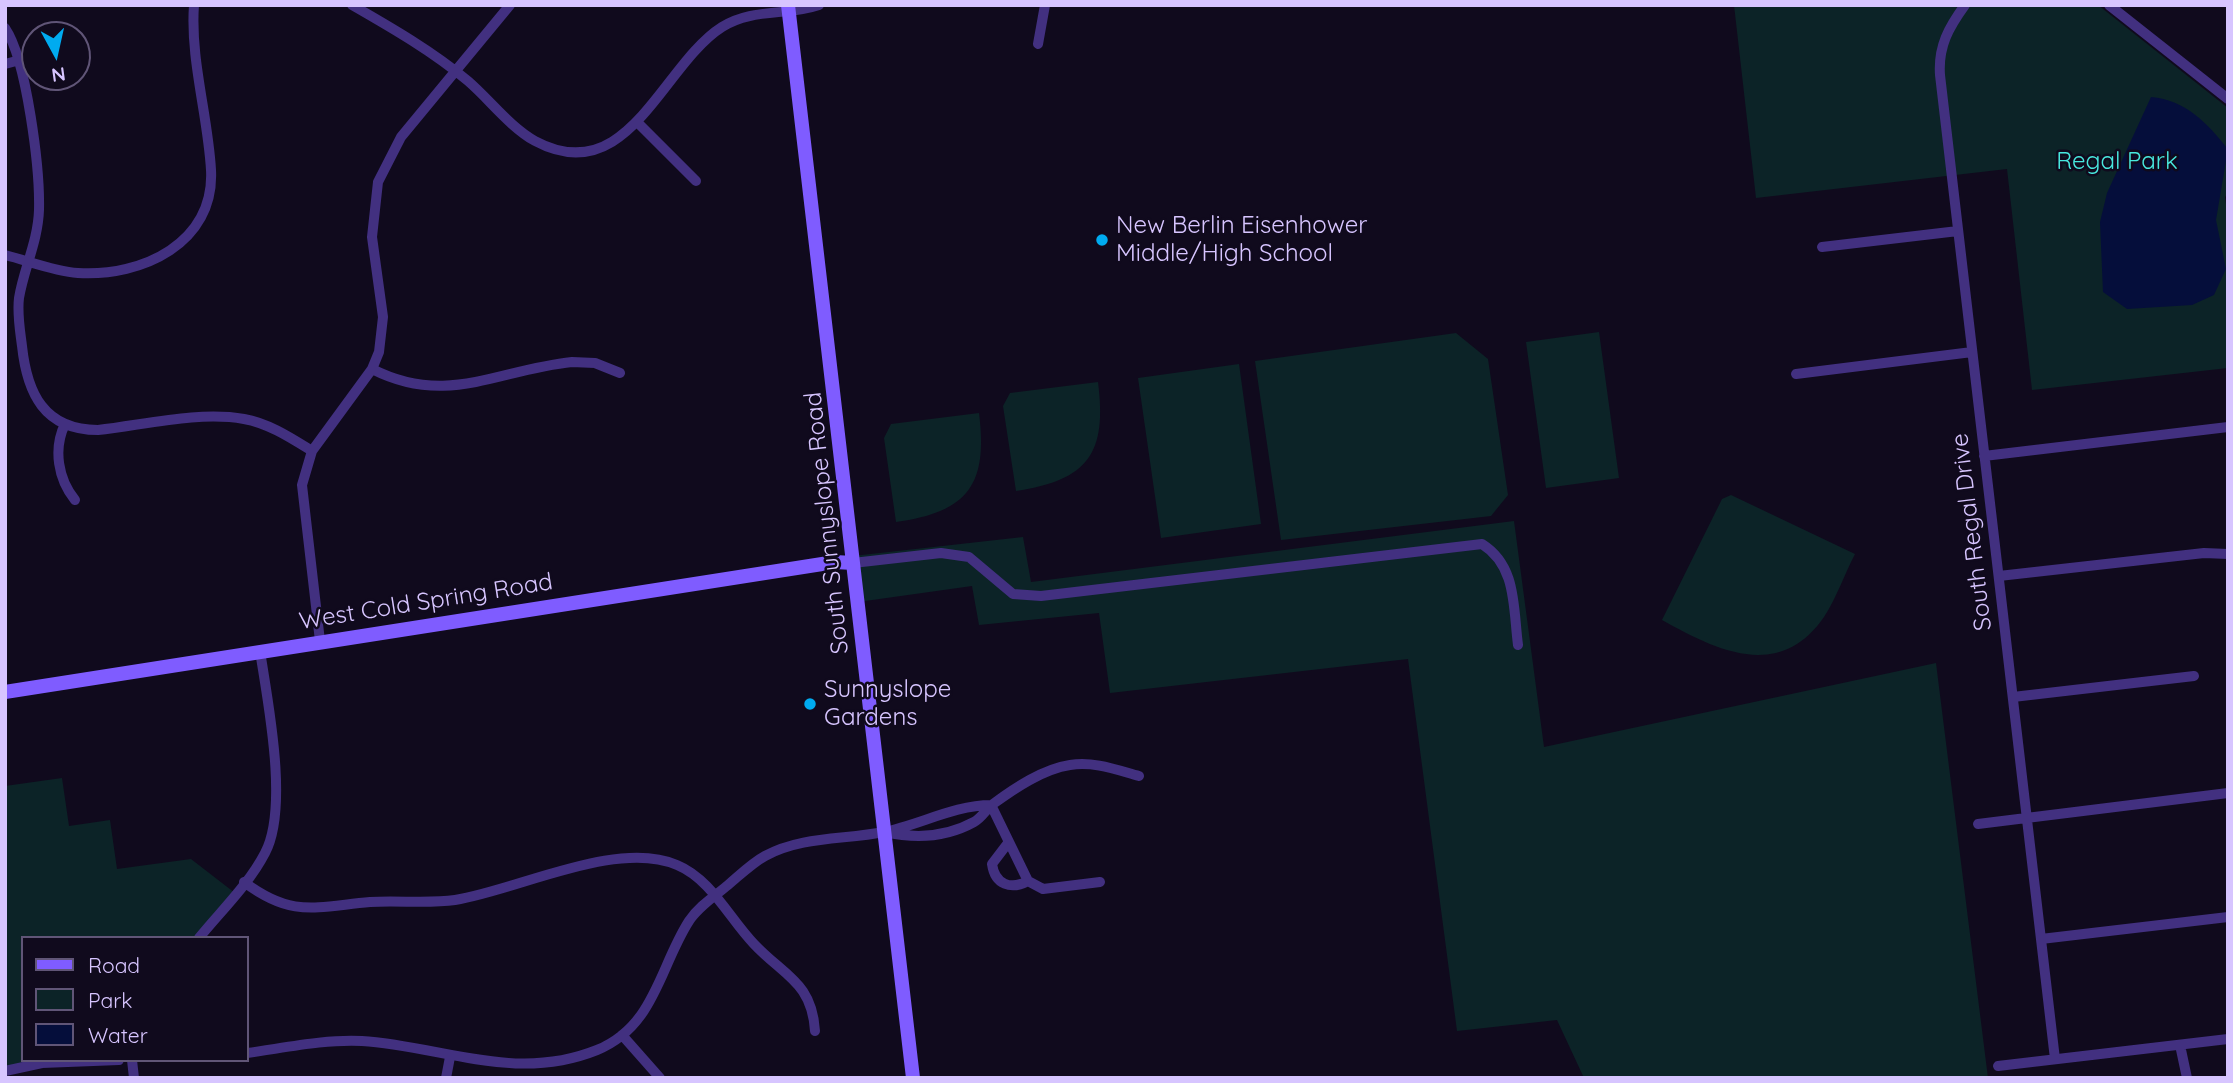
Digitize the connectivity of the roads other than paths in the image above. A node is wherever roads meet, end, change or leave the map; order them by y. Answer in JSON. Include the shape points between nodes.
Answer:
{"nodes":[{"id":1,"x":194,"y":5,"type":"edge"},
{"id":2,"x":352,"y":5,"type":"edge"},
{"id":3,"x":510,"y":5,"type":"edge"},
{"id":4,"x":819,"y":5,"type":"edge"},
{"id":5,"x":1045,"y":5,"type":"edge"},
{"id":6,"x":1965,"y":5,"type":"edge"},
{"id":7,"x":2112,"y":6,"type":"edge"},
{"id":8,"x":788,"y":8,"type":"edge"},
{"id":9,"x":5,"y":28,"type":"edge"},
{"id":10,"x":1038,"y":44,"type":"dead end"},
{"id":11,"x":20,"y":60,"type":"junction"},
{"id":12,"x":5,"y":64,"type":"edge"},
{"id":13,"x":455,"y":71,"type":"junction"},
{"id":14,"x":2228,"y":99,"type":"edge"},
{"id":15,"x":637,"y":122,"type":"junction"},
{"id":16,"x":696,"y":181,"type":"dead end"},
{"id":17,"x":1958,"y":231,"type":"junction"},
{"id":18,"x":1822,"y":247,"type":"dead end"},
{"id":19,"x":5,"y":254,"type":"edge"},
{"id":20,"x":29,"y":261,"type":"junction"},
{"id":21,"x":1972,"y":352,"type":"junction"},
{"id":22,"x":372,"y":369,"type":"junction"},
{"id":23,"x":620,"y":373,"type":"dead end"},
{"id":24,"x":1796,"y":374,"type":"dead end"},
{"id":25,"x":65,"y":424,"type":"junction"},
{"id":26,"x":2228,"y":427,"type":"edge"},
{"id":27,"x":312,"y":451,"type":"junction"},
{"id":28,"x":1984,"y":456,"type":"junction"},
{"id":29,"x":75,"y":500,"type":"dead end"},
{"id":30,"x":2228,"y":554,"type":"edge"},
{"id":31,"x":853,"y":563,"type":"junction"},
{"id":32,"x":1999,"y":576,"type":"junction"},
{"id":33,"x":320,"y":641,"type":"junction"},
{"id":34,"x":1518,"y":645,"type":"dead end"},
{"id":35,"x":260,"y":651,"type":"junction"},
{"id":36,"x":2194,"y":676,"type":"dead end"},
{"id":37,"x":5,"y":692,"type":"edge"},
{"id":38,"x":2012,"y":697,"type":"junction"},
{"id":39,"x":1139,"y":776,"type":"dead end"},
{"id":40,"x":2228,"y":793,"type":"edge"},
{"id":41,"x":991,"y":805,"type":"junction"},
{"id":42,"x":2027,"y":818,"type":"junction"},
{"id":43,"x":1978,"y":824,"type":"dead end"},
{"id":44,"x":885,"y":832,"type":"junction"},
{"id":45,"x":1008,"y":842,"type":"junction"},
{"id":46,"x":1028,"y":880,"type":"junction"},
{"id":47,"x":244,"y":882,"type":"junction"},
{"id":48,"x":1100,"y":882,"type":"dead end"},
{"id":49,"x":714,"y":896,"type":"junction"},
{"id":50,"x":2228,"y":917,"type":"edge"},
{"id":51,"x":201,"y":936,"type":"edge"},
{"id":52,"x":2041,"y":939,"type":"junction"},
{"id":53,"x":815,"y":1031,"type":"dead end"},
{"id":54,"x":622,"y":1035,"type":"junction"},
{"id":55,"x":2228,"y":1040,"type":"edge"},
{"id":56,"x":2180,"y":1045,"type":"junction"},
{"id":57,"x":248,"y":1053,"type":"edge"},
{"id":58,"x":450,"y":1058,"type":"junction"},
{"id":59,"x":2055,"y":1059,"type":"junction"},
{"id":60,"x":68,"y":1062,"type":"edge"},
{"id":61,"x":1998,"y":1066,"type":"dead end"},
{"id":62,"x":5,"y":1071,"type":"edge"},
{"id":63,"x":446,"y":1078,"type":"edge"},
{"id":64,"x":660,"y":1078,"type":"edge"},
{"id":65,"x":912,"y":1078,"type":"edge"},
{"id":66,"x":2187,"y":1078,"type":"edge"}],
"edges":[{"from":1,"to":20,"type":"street","via":[[211,170],[208,198],[197,224],[171,251],[136,267],[79,273]]},
{"from":2,"to":13,"type":"street"},
{"from":3,"to":13,"type":"street"},
{"from":4,"to":8,"type":"street"},
{"from":5,"to":10,"type":"street"},
{"from":6,"to":17,"type":"street","name":"South Regal Drive","via":[[1946,34],[1939,64]]},
{"from":7,"to":14,"type":"street"},
{"from":8,"to":15,"type":"street","via":[[743,17],[719,29],[701,44]]},
{"from":8,"to":31,"type":"street","name":"South Sunnyslope Road"},
{"from":9,"to":11,"type":"street"},
{"from":11,"to":12,"type":"street"},
{"from":11,"to":20,"type":"street","via":[[39,208]]},
{"from":13,"to":15,"type":"street","via":[[523,133],[558,149],[601,147]]},
{"from":13,"to":22,"type":"street","via":[[401,137],[378,183],[372,237],[383,328]]},
{"from":15,"to":16,"type":"street"},
{"from":17,"to":18,"type":"street"},
{"from":17,"to":21,"type":"street","name":"South Regal Drive"},
{"from":19,"to":20,"type":"street"},
{"from":20,"to":25,"type":"street","via":[[19,312],[26,377],[39,404]]},
{"from":21,"to":24,"type":"street"},
{"from":21,"to":28,"type":"street","name":"South Regal Drive"},
{"from":22,"to":23,"type":"street","via":[[410,385],[440,387],[572,362],[594,363]]},
{"from":22,"to":27,"type":"street"},
{"from":25,"to":27,"type":"street","via":[[98,430],[233,418],[264,425]]},
{"from":25,"to":29,"type":"street","via":[[58,444],[60,463],[65,485]]},
{"from":26,"to":28,"type":"street"},
{"from":27,"to":33,"type":"street","via":[[302,485]]},
{"from":28,"to":32,"type":"street","name":"South Regal Drive"},
{"from":30,"to":32,"type":"street"},
{"from":31,"to":33,"type":"street","name":"West Cold Spring Road","via":[[835,562]]},
{"from":31,"to":34,"type":"street","via":[[941,553],[969,557],[1013,594],[1041,596],[1482,544],[1508,569]]},
{"from":31,"to":44,"type":"street","name":"South Sunnyslope Road"},
{"from":32,"to":38,"type":"street","name":"South Regal Drive"},
{"from":33,"to":35,"type":"street","name":"West Cold Spring Road"},
{"from":35,"to":37,"type":"street","name":"West Cold Spring Road"},
{"from":35,"to":47,"type":"street","via":[[276,818],[267,851]]},
{"from":36,"to":38,"type":"street"},
{"from":38,"to":42,"type":"street","name":"South Regal Drive"},
{"from":39,"to":41,"type":"street","via":[[1096,764],[1069,765],[1039,775]]},
{"from":40,"to":42,"type":"street"},
{"from":41,"to":44,"type":"street","via":[[974,805]]},
{"from":41,"to":44,"type":"street","via":[[976,821],[947,833],[914,838]]},
{"from":41,"to":45,"type":"street"},
{"from":42,"to":43,"type":"street"},
{"from":42,"to":52,"type":"street","name":"South Regal Drive"},
{"from":44,"to":49,"type":"street","via":[[824,838],[775,851]]},
{"from":44,"to":65,"type":"street","name":"South Sunnyslope Road"},
{"from":45,"to":46,"type":"street"},
{"from":45,"to":46,"type":"street","via":[[992,864],[993,873],[1007,886]]},
{"from":46,"to":48,"type":"street","via":[[1043,889]]},
{"from":47,"to":49,"type":"street","via":[[271,901],[294,908],[450,901],[610,859],[644,857],[680,866]]},
{"from":47,"to":51,"type":"street"},
{"from":49,"to":53,"type":"street","via":[[752,942],[808,996]]},
{"from":49,"to":54,"type":"street","via":[[691,918],[651,1003]]},
{"from":50,"to":52,"type":"street"},
{"from":52,"to":59,"type":"street","name":"South Regal Drive"},
{"from":54,"to":58,"type":"street","via":[[594,1051],[544,1061]]},
{"from":54,"to":64,"type":"street"},
{"from":55,"to":56,"type":"street"},
{"from":56,"to":59,"type":"street"},
{"from":56,"to":66,"type":"street"},
{"from":57,"to":58,"type":"street","via":[[361,1041]]},
{"from":58,"to":63,"type":"street"},
{"from":59,"to":61,"type":"street"},
{"from":60,"to":62,"type":"street"}]}
